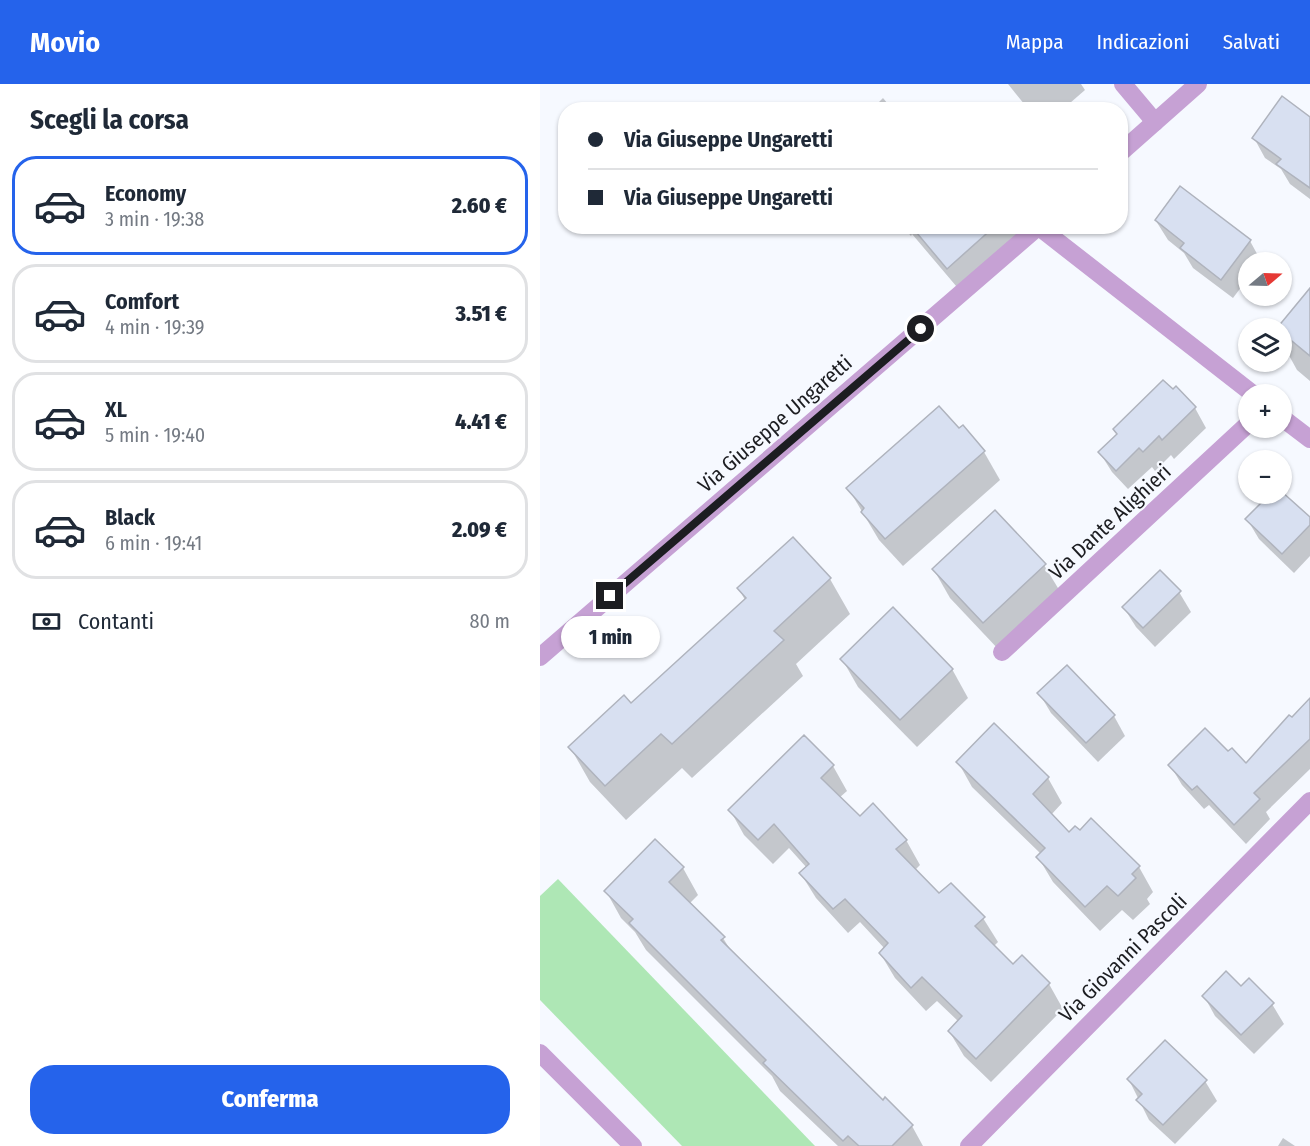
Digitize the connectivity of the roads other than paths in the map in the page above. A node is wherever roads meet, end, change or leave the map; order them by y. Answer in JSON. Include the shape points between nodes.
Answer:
{"nodes":[{"id":1,"x":1123,"y":84,"type":"edge"},
{"id":2,"x":1198,"y":84,"type":"edge"},
{"id":3,"x":1155,"y":122,"type":"junction"},
{"id":4,"x":1128,"y":146,"type":"edge"},
{"id":5,"x":1031,"y":234,"type":"edge"},
{"id":6,"x":1048,"y":234,"type":"edge"},
{"id":7,"x":1240,"y":384,"type":"edge"},
{"id":8,"x":1292,"y":425,"type":"edge"},
{"id":9,"x":1238,"y":433,"type":"edge"},
{"id":10,"x":1310,"y":439,"type":"edge"},
{"id":11,"x":1002,"y":652,"type":"dead end"},
{"id":12,"x":540,"y":657,"type":"edge"},
{"id":13,"x":1310,"y":801,"type":"edge"},
{"id":14,"x":540,"y":1053,"type":"edge"},
{"id":15,"x":633,"y":1146,"type":"edge"},
{"id":16,"x":969,"y":1146,"type":"edge"}],
"edges":[{"from":1,"to":3,"type":"street"},
{"from":2,"to":3,"type":"street"},
{"from":3,"to":4,"type":"street"},
{"from":5,"to":12,"type":"street","name":"Via Giuseppe Ungaretti"},
{"from":6,"to":7,"type":"street"},
{"from":8,"to":10,"type":"street"},
{"from":9,"to":11,"type":"street","name":"Via Dante Alighieri"},
{"from":13,"to":16,"type":"street","name":"Via Giovanni Pascoli"},
{"from":14,"to":15,"type":"street"}]}
